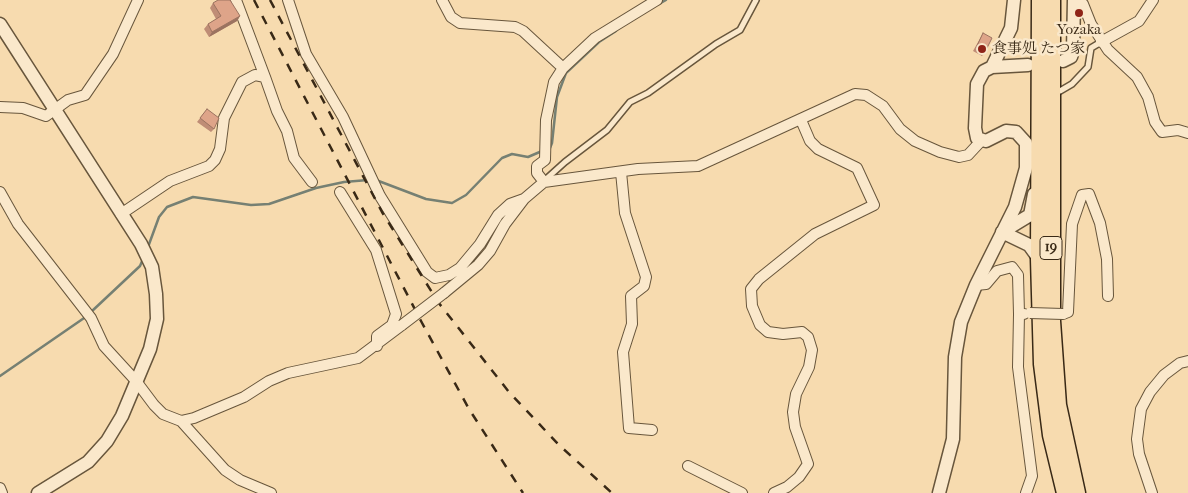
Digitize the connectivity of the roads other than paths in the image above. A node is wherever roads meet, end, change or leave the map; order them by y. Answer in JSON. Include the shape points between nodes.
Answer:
{"nodes":[{"id":1,"x":138,"y":0,"type":"edge"},
{"id":2,"x":236,"y":0,"type":"edge"},
{"id":3,"x":288,"y":0,"type":"edge"},
{"id":4,"x":442,"y":0,"type":"edge"},
{"id":5,"x":657,"y":0,"type":"edge"},
{"id":6,"x":756,"y":0,"type":"edge"},
{"id":7,"x":1014,"y":0,"type":"edge"},
{"id":8,"x":1040,"y":0,"type":"edge"},
{"id":9,"x":1052,"y":0,"type":"edge"},
{"id":10,"x":1074,"y":0,"type":"edge"},
{"id":11,"x":1153,"y":0,"type":"edge"},
{"id":12,"x":0,"y":24,"type":"edge"},
{"id":13,"x":1102,"y":42,"type":"junction"},
{"id":14,"x":1063,"y":61,"type":"dead end"},
{"id":15,"x":1028,"y":65,"type":"dead end"},
{"id":16,"x":992,"y":67,"type":"junction"},
{"id":17,"x":563,"y":68,"type":"junction"},
{"id":18,"x":265,"y":77,"type":"junction"},
{"id":19,"x":1060,"y":91,"type":"dead end"},
{"id":20,"x":0,"y":107,"type":"edge"},
{"id":21,"x":54,"y":109,"type":"junction"},
{"id":22,"x":801,"y":120,"type":"junction"},
{"id":23,"x":1188,"y":133,"type":"edge"},
{"id":24,"x":981,"y":141,"type":"junction"},
{"id":25,"x":621,"y":172,"type":"junction"},
{"id":26,"x":1040,"y":178,"type":"junction"},
{"id":27,"x":312,"y":182,"type":"dead end"},
{"id":28,"x":544,"y":182,"type":"junction"},
{"id":29,"x":0,"y":192,"type":"edge"},
{"id":30,"x":340,"y":192,"type":"dead end"},
{"id":31,"x":524,"y":199,"type":"junction"},
{"id":32,"x":121,"y":214,"type":"junction"},
{"id":33,"x":1002,"y":232,"type":"junction"},
{"id":34,"x":1039,"y":259,"type":"junction"},
{"id":35,"x":976,"y":285,"type":"junction"},
{"id":36,"x":1108,"y":296,"type":"dead end"},
{"id":37,"x":1019,"y":314,"type":"junction"},
{"id":38,"x":377,"y":346,"type":"junction"},
{"id":39,"x":1188,"y":361,"type":"edge"},
{"id":40,"x":136,"y":381,"type":"junction"},
{"id":41,"x":181,"y":421,"type":"junction"},
{"id":42,"x":652,"y":430,"type":"dead end"},
{"id":43,"x":688,"y":466,"type":"dead end"},
{"id":44,"x":0,"y":488,"type":"edge"},
{"id":45,"x":2,"y":493,"type":"edge"},
{"id":46,"x":38,"y":493,"type":"edge"},
{"id":47,"x":271,"y":493,"type":"edge"},
{"id":48,"x":742,"y":493,"type":"edge"},
{"id":49,"x":774,"y":493,"type":"edge"},
{"id":50,"x":939,"y":493,"type":"edge"},
{"id":51,"x":1026,"y":493,"type":"edge"},
{"id":52,"x":1065,"y":493,"type":"edge"},
{"id":53,"x":1077,"y":493,"type":"edge"},
{"id":54,"x":1152,"y":493,"type":"edge"}],
"edges":[{"from":1,"to":21,"type":"street","via":[[113,54],[85,95]]},
{"from":2,"to":18,"type":"street"},
{"from":3,"to":31,"type":"street","via":[[306,54],[336,104],[375,185],[427,272],[435,278],[460,268],[498,215],[510,204]]},
{"from":4,"to":17,"type":"street","via":[[451,17],[460,23],[523,30]]},
{"from":5,"to":17,"type":"street","via":[[594,38]]},
{"from":6,"to":28,"type":"lane","via":[[740,30],[630,102],[607,130]]},
{"from":7,"to":16,"type":"street","via":[[1012,28]]},
{"from":8,"to":26,"type":"highway","number":"19"},
{"from":9,"to":53,"type":"highway","number":"19","via":[[1052,322],[1058,404]]},
{"from":10,"to":13,"type":"street","via":[[1083,4]]},
{"from":10,"to":14,"type":"street","via":[[1073,51],[1071,57]]},
{"from":11,"to":13,"type":"street","via":[[1139,21]]},
{"from":12,"to":21,"type":"street"},
{"from":13,"to":19,"type":"lane","via":[[1092,48],[1088,67]]},
{"from":13,"to":23,"type":"street","via":[[1137,77],[1162,132],[1178,130]]},
{"from":15,"to":16,"type":"street"},
{"from":16,"to":24,"type":"street","via":[[980,77],[976,93],[974,128]]},
{"from":17,"to":28,"type":"street","via":[[554,82],[550,99],[545,160],[537,166],[537,173]]},
{"from":18,"to":27,"type":"street","via":[[287,131],[294,158]]},
{"from":18,"to":32,"type":"street","via":[[255,75],[242,82],[224,118],[220,149],[209,166],[170,181]]},
{"from":20,"to":21,"type":"street","via":[[23,108],[46,116]]},
{"from":21,"to":32,"type":"street"},
{"from":22,"to":24,"type":"street","via":[[855,94],[866,95],[883,106],[900,129],[915,141],[940,152],[959,157],[968,155]]},
{"from":22,"to":25,"type":"street","via":[[698,166]]},
{"from":22,"to":49,"type":"street","via":[[810,141],[818,149],[857,168],[874,205],[816,234],[752,289],[752,306],[760,325],[768,332],[802,332],[808,337],[812,350],[793,412],[795,428],[808,464],[799,477]]},
{"from":24,"to":33,"type":"street","via":[[992,140],[1012,130],[1026,143],[1022,189]]},
{"from":25,"to":28,"type":"street"},
{"from":25,"to":42,"type":"street","via":[[625,213],[646,277],[644,286],[631,296],[632,324],[623,352],[629,428]]},
{"from":26,"to":33,"type":"street","via":[[1034,186],[1030,214]]},
{"from":26,"to":34,"type":"highway","number":"19"},
{"from":28,"to":31,"type":"street"},
{"from":29,"to":40,"type":"street","via":[[18,224],[88,314],[104,346]]},
{"from":30,"to":38,"type":"street","via":[[376,250],[396,314],[392,325],[377,336]]},
{"from":31,"to":38,"type":"street","bridge":true,"via":[[478,265]]},
{"from":32,"to":40,"type":"street","via":[[148,260],[156,294],[157,318],[150,348]]},
{"from":33,"to":34,"type":"street","via":[[1029,245]]},
{"from":33,"to":35,"type":"street"},
{"from":34,"to":52,"type":"highway","number":"19","via":[[1046,402]]},
{"from":35,"to":37,"type":"street","via":[[986,284],[997,271],[1012,266],[1018,275]]},
{"from":35,"to":50,"type":"street","via":[[956,345],[953,439]]},
{"from":36,"to":37,"type":"street","bridge":true,"via":[[1107,259],[1100,223],[1089,194],[1082,195],[1072,224],[1068,312]]},
{"from":37,"to":51,"type":"street","via":[[1018,367],[1032,476]]},
{"from":38,"to":41,"type":"street","via":[[350,361],[288,373],[244,397]]},
{"from":39,"to":54,"type":"street","via":[[1164,375],[1141,409],[1137,439]]},
{"from":40,"to":41,"type":"street","via":[[163,414]]},
{"from":40,"to":46,"type":"street","via":[[122,416],[107,441],[88,462]]},
{"from":41,"to":47,"type":"street","via":[[225,470]]},
{"from":43,"to":48,"type":"street"},
{"from":44,"to":45,"type":"street"}]}
